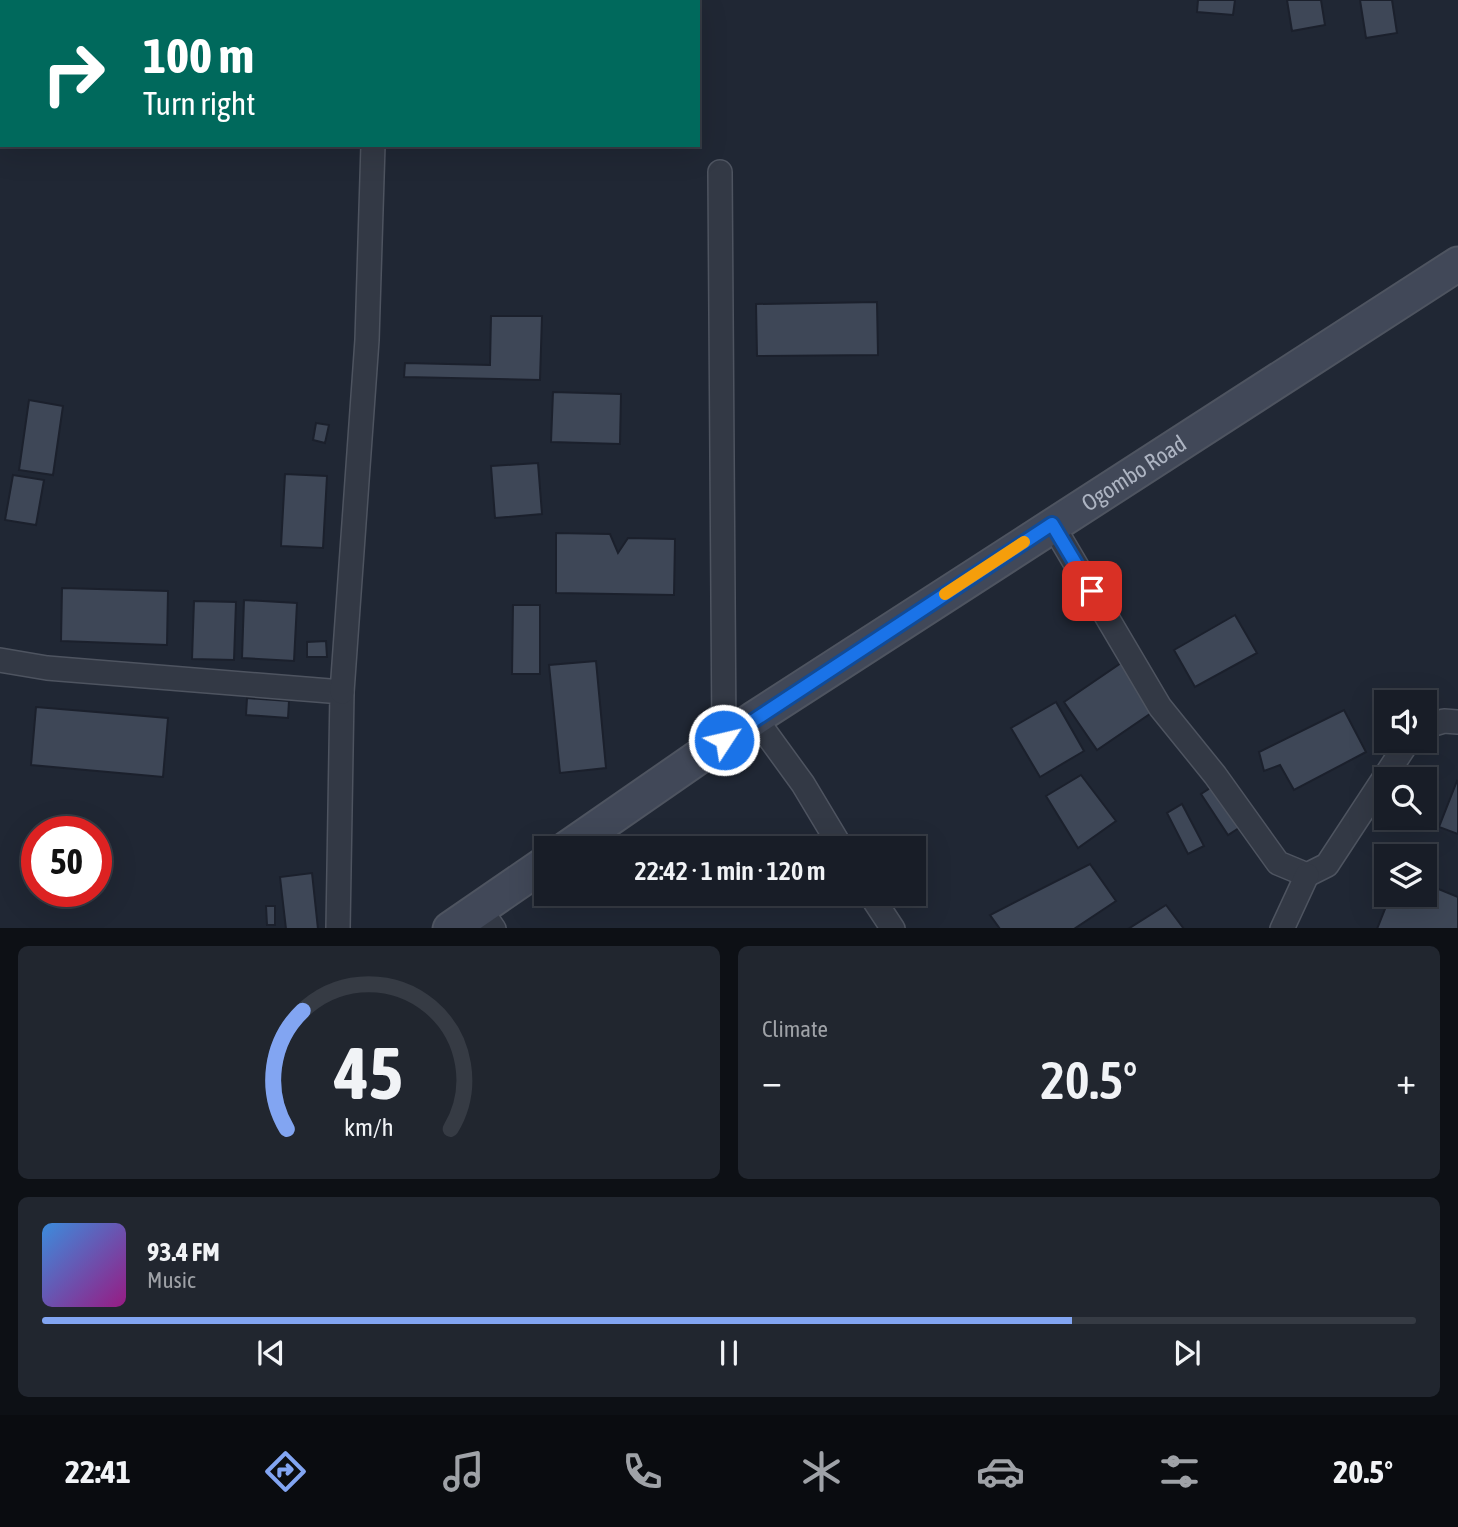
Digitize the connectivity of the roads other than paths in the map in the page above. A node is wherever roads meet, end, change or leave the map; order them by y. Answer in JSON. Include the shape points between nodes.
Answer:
{"nodes":[{"id":1,"x":373,"y":147,"type":"edge"},
{"id":2,"x":720,"y":172,"type":"dead end"},
{"id":3,"x":1458,"y":264,"type":"edge"},
{"id":4,"x":1052,"y":524,"type":"junction"},
{"id":5,"x":0,"y":660,"type":"edge"},
{"id":6,"x":342,"y":692,"type":"junction"},
{"id":7,"x":755,"y":718,"type":"junction"},
{"id":8,"x":1458,"y":722,"type":"edge"},
{"id":9,"x":1437,"y":723,"type":"edge"},
{"id":10,"x":724,"y":740,"type":"junction"},
{"id":11,"x":1400,"y":753,"type":"edge"},
{"id":12,"x":585,"y":836,"type":"edge"},
{"id":13,"x":834,"y":836,"type":"edge"},
{"id":14,"x":534,"y":874,"type":"edge"},
{"id":15,"x":1307,"y":875,"type":"junction"},
{"id":16,"x":878,"y":906,"type":"edge"},
{"id":17,"x":487,"y":919,"type":"edge"},
{"id":18,"x":338,"y":928,"type":"edge"},
{"id":19,"x":454,"y":928,"type":"edge"},
{"id":20,"x":892,"y":928,"type":"edge"},
{"id":21,"x":1282,"y":928,"type":"edge"}],
"edges":[{"from":1,"to":6,"type":"street","via":[[366,354]]},
{"from":2,"to":10,"type":"street"},
{"from":3,"to":4,"type":"main road","name":"Ogombo Road"},
{"from":4,"to":7,"type":"main road","name":"Ogombo Road"},
{"from":4,"to":15,"type":"street","via":[[1160,707],[1278,863]]},
{"from":5,"to":6,"type":"street","via":[[47,668]]},
{"from":6,"to":18,"type":"street"},
{"from":7,"to":10,"type":"main road","name":"Ogombo Road"},
{"from":7,"to":13,"type":"street"},
{"from":8,"to":9,"type":"street"},
{"from":10,"to":12,"type":"main road","name":"Ogombo Road"},
{"from":11,"to":15,"type":"street","via":[[1326,865]]},
{"from":14,"to":17,"type":"main road"},
{"from":15,"to":21,"type":"street"},
{"from":16,"to":20,"type":"street"},
{"from":17,"to":19,"type":"main road"}]}
